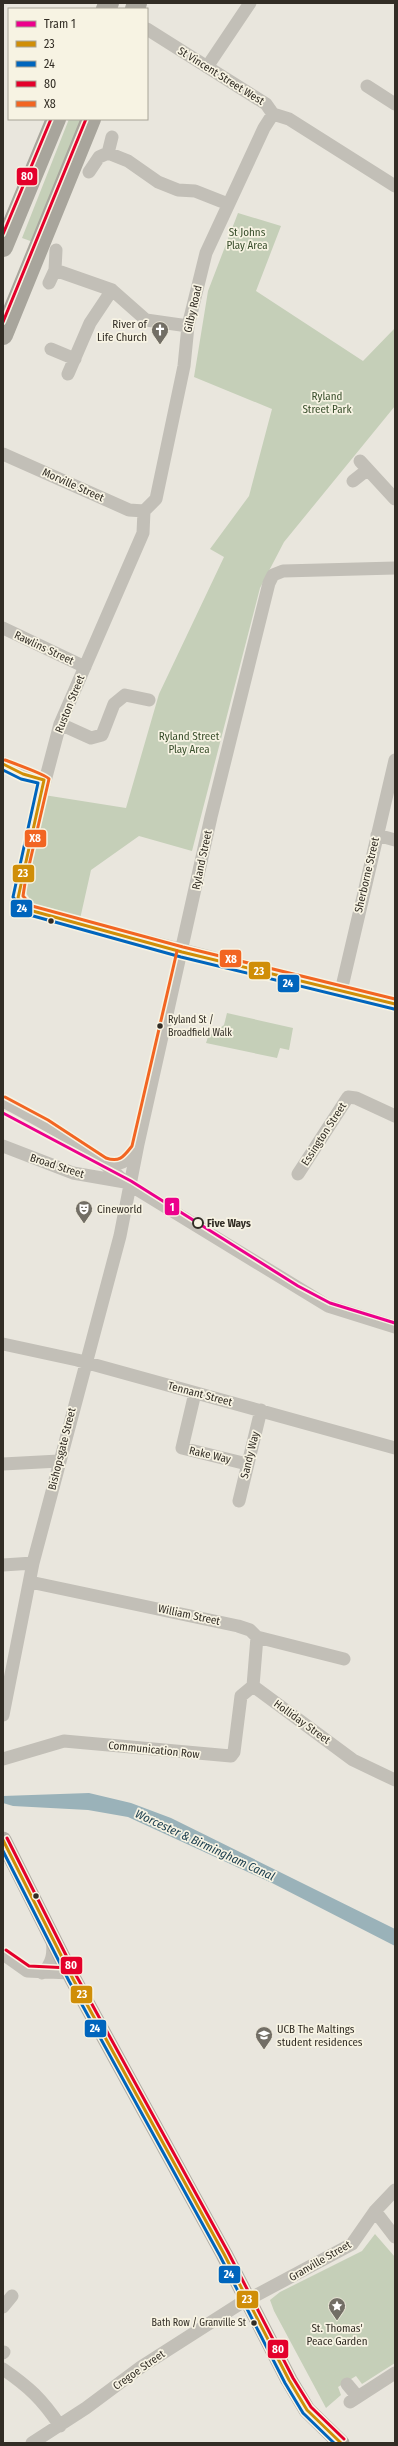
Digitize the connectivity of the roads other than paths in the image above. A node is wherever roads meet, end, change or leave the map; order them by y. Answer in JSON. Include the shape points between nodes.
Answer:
{"nodes":[{"id":1,"x":250,"y":3,"type":"edge"},
{"id":2,"x":148,"y":31,"type":"edge"},
{"id":3,"x":207,"y":67,"type":"junction"},
{"id":4,"x":367,"y":86,"type":"dead end"},
{"id":5,"x":395,"y":104,"type":"edge"},
{"id":6,"x":273,"y":114,"type":"junction"},
{"id":7,"x":56,"y":120,"type":"edge"},
{"id":8,"x":91,"y":120,"type":"edge"},
{"id":9,"x":112,"y":137,"type":"dead end"},
{"id":10,"x":108,"y":153,"type":"junction"},
{"id":11,"x":89,"y":172,"type":"dead end"},
{"id":12,"x":395,"y":186,"type":"edge"},
{"id":13,"x":228,"y":204,"type":"junction"},
{"id":14,"x":3,"y":247,"type":"edge"},
{"id":15,"x":56,"y":250,"type":"dead end"},
{"id":16,"x":55,"y":270,"type":"junction"},
{"id":17,"x":49,"y":282,"type":"dead end"},
{"id":18,"x":112,"y":290,"type":"junction"},
{"id":19,"x":188,"y":326,"type":"junction"},
{"id":20,"x":3,"y":335,"type":"edge"},
{"id":21,"x":50,"y":349,"type":"dead end"},
{"id":22,"x":76,"y":359,"type":"junction"},
{"id":23,"x":68,"y":374,"type":"dead end"},
{"id":24,"x":3,"y":454,"type":"edge"},
{"id":25,"x":353,"y":481,"type":"dead end"},
{"id":26,"x":395,"y":499,"type":"edge"},
{"id":27,"x":144,"y":511,"type":"junction"},
{"id":28,"x":395,"y":568,"type":"edge"},
{"id":29,"x":3,"y":628,"type":"edge"},
{"id":30,"x":85,"y":667,"type":"junction"},
{"id":31,"x":149,"y":700,"type":"dead end"},
{"id":32,"x":60,"y":724,"type":"junction"},
{"id":33,"x":395,"y":760,"type":"edge"},
{"id":34,"x":3,"y":764,"type":"edge"},
{"id":35,"x":44,"y":780,"type":"junction"},
{"id":36,"x":377,"y":835,"type":"junction"},
{"id":37,"x":395,"y":840,"type":"edge"},
{"id":38,"x":182,"y":952,"type":"junction"},
{"id":39,"x":341,"y":991,"type":"junction"},
{"id":40,"x":395,"y":1004,"type":"edge"},
{"id":41,"x":3,"y":1101,"type":"edge"},
{"id":42,"x":395,"y":1116,"type":"edge"},
{"id":43,"x":3,"y":1146,"type":"edge"},
{"id":44,"x":137,"y":1148,"type":"junction"},
{"id":45,"x":104,"y":1162,"type":"junction"},
{"id":46,"x":298,"y":1174,"type":"dead end"},
{"id":47,"x":123,"y":1183,"type":"junction"},
{"id":48,"x":395,"y":1327,"type":"edge"},
{"id":49,"x":3,"y":1344,"type":"edge"},
{"id":50,"x":84,"y":1363,"type":"junction"},
{"id":51,"x":194,"y":1393,"type":"junction"},
{"id":52,"x":261,"y":1410,"type":"junction"},
{"id":53,"x":395,"y":1448,"type":"edge"},
{"id":54,"x":59,"y":1461,"type":"junction"},
{"id":55,"x":3,"y":1464,"type":"edge"},
{"id":56,"x":247,"y":1464,"type":"junction"},
{"id":57,"x":239,"y":1500,"type":"dead end"},
{"id":58,"x":33,"y":1563,"type":"junction"},
{"id":59,"x":3,"y":1565,"type":"edge"},
{"id":60,"x":30,"y":1582,"type":"junction"},
{"id":61,"x":257,"y":1637,"type":"junction"},
{"id":62,"x":344,"y":1659,"type":"dead end"},
{"id":63,"x":253,"y":1686,"type":"junction"},
{"id":64,"x":3,"y":1715,"type":"edge"},
{"id":65,"x":3,"y":1758,"type":"edge"},
{"id":66,"x":395,"y":1780,"type":"edge"},
{"id":67,"x":3,"y":1840,"type":"edge"},
{"id":68,"x":51,"y":1935,"type":"junction"},
{"id":69,"x":3,"y":1954,"type":"edge"},
{"id":70,"x":42,"y":1973,"type":"junction"},
{"id":71,"x":70,"y":1973,"type":"junction"},
{"id":72,"x":395,"y":2190,"type":"edge"},
{"id":73,"x":375,"y":2211,"type":"junction"},
{"id":74,"x":395,"y":2237,"type":"edge"},
{"id":75,"x":12,"y":2296,"type":"dead end"},
{"id":76,"x":248,"y":2299,"type":"junction"},
{"id":77,"x":3,"y":2307,"type":"edge"},
{"id":78,"x":3,"y":2369,"type":"edge"},
{"id":79,"x":395,"y":2373,"type":"edge"},
{"id":80,"x":347,"y":2384,"type":"dead end"},
{"id":81,"x":60,"y":2426,"type":"junction"},
{"id":82,"x":32,"y":2443,"type":"edge"},
{"id":83,"x":341,"y":2443,"type":"edge"}],
"edges":[{"from":1,"to":3,"type":"street"},
{"from":2,"to":3,"type":"street","name":"St Vincent Street West"},
{"from":3,"to":6,"type":"street","name":"St Vincent Street West","via":[[266,104]]},
{"from":4,"to":5,"type":"street"},
{"from":6,"to":12,"type":"street","name":"St Vincent Street West","via":[[289,119]]},
{"from":6,"to":13,"type":"street","name":"Gilby Road"},
{"from":7,"to":14,"type":"highway"},
{"from":8,"to":20,"type":"highway"},
{"from":9,"to":10,"type":"street"},
{"from":10,"to":11,"type":"street","via":[[99,157]]},
{"from":10,"to":13,"type":"street","via":[[128,162],[158,182],[178,190],[195,191]]},
{"from":13,"to":19,"type":"street","name":"Gilby Road","via":[[206,253]]},
{"from":15,"to":16,"type":"street"},
{"from":16,"to":17,"type":"street"},
{"from":16,"to":18,"type":"street"},
{"from":18,"to":19,"type":"street","via":[[146,320]]},
{"from":18,"to":22,"type":"street","via":[[90,323]]},
{"from":19,"to":27,"type":"street","name":"Gilby Road","via":[[184,366],[156,499]]},
{"from":21,"to":22,"type":"street"},
{"from":22,"to":23,"type":"street"},
{"from":24,"to":27,"type":"street","name":"Morville Street","via":[[129,510]]},
{"from":25,"to":26,"type":"street","via":[[364,466]]},
{"from":27,"to":30,"type":"street","name":"Ruston Street","via":[[143,533]]},
{"from":28,"to":38,"type":"street","name":"Ryland Street","via":[[284,571],[273,575],[268,583],[214,802]]},
{"from":29,"to":30,"type":"street","name":"Rawlins Street"},
{"from":30,"to":32,"type":"street","name":"Ruston Street"},
{"from":31,"to":32,"type":"street","via":[[125,695],[114,704],[102,734],[91,738]]},
{"from":32,"to":35,"type":"street","name":"Ruston Street"},
{"from":33,"to":36,"type":"street","name":"Sherborne Street"},
{"from":34,"to":35,"type":"street","via":[[23,774]]},
{"from":35,"to":38,"type":"street","name":"Ruston Street","via":[[20,882],[18,898],[22,905],[29,910]]},
{"from":36,"to":37,"type":"street"},
{"from":36,"to":39,"type":"street","name":"Sherborne Street"},
{"from":38,"to":39,"type":"street"},
{"from":38,"to":44,"type":"street","name":"Ryland Street"},
{"from":39,"to":40,"type":"street"},
{"from":41,"to":45,"type":"street","name":"Broad Street","via":[[46,1124]]},
{"from":42,"to":46,"type":"street","name":"Essington Street","via":[[356,1098],[348,1097]]},
{"from":43,"to":47,"type":"street","name":"Broad Street","via":[[73,1173]]},
{"from":44,"to":45,"type":"street","via":[[125,1163],[114,1166]]},
{"from":44,"to":47,"type":"street","name":"Ryland Street"},
{"from":45,"to":47,"type":"street","name":"Broad Street"},
{"from":47,"to":48,"type":"street","name":"Broad Street","via":[[328,1306]]},
{"from":47,"to":50,"type":"street","name":"Bishopsgate Street","via":[[120,1236]]},
{"from":49,"to":50,"type":"street","name":"Tennant Street"},
{"from":50,"to":51,"type":"street","name":"Tennant Street"},
{"from":50,"to":54,"type":"street","name":"Bishopsgate Street"},
{"from":51,"to":52,"type":"street","name":"Tennant Street"},
{"from":51,"to":56,"type":"street","name":"Rake Way","via":[[182,1448]]},
{"from":52,"to":53,"type":"street","name":"Tennant Street"},
{"from":52,"to":56,"type":"street","name":"Sandy Way"},
{"from":54,"to":55,"type":"street"},
{"from":54,"to":58,"type":"street","name":"Bishopsgate Street"},
{"from":56,"to":57,"type":"street","name":"Sandy Way"},
{"from":58,"to":59,"type":"street"},
{"from":58,"to":60,"type":"street","name":"Bishopsgate Street"},
{"from":60,"to":61,"type":"street","name":"William Street","via":[[238,1626],[250,1630]]},
{"from":60,"to":64,"type":"street","name":"Bishopsgate Street"},
{"from":61,"to":62,"type":"street","name":"William Street"},
{"from":61,"to":63,"type":"street"},
{"from":63,"to":65,"type":"street","name":"Communication Row","via":[[241,1696],[234,1752],[231,1756],[64,1741]]},
{"from":63,"to":66,"type":"street","name":"Holliday Street","via":[[353,1760]]},
{"from":67,"to":68,"type":"main road"},
{"from":68,"to":70,"type":"street","via":[[54,1952],[48,1968]]},
{"from":68,"to":71,"type":"main road"},
{"from":69,"to":70,"type":"street","via":[[27,1971]]},
{"from":70,"to":71,"type":"street"},
{"from":71,"to":76,"type":"main road"},
{"from":72,"to":73,"type":"street","name":"Granville Street"},
{"from":73,"to":74,"type":"street"},
{"from":73,"to":76,"type":"street","name":"Granville Street","via":[[352,2244]]},
{"from":75,"to":77,"type":"street"},
{"from":76,"to":81,"type":"street","name":"Cregoe Street","via":[[141,2367]]},
{"from":76,"to":83,"type":"main road","via":[[307,2410]]},
{"from":78,"to":81,"type":"street","via":[[26,2384],[45,2403]]},
{"from":79,"to":80,"type":"street","via":[[353,2399]]},
{"from":81,"to":82,"type":"street","name":"Cregoe Street"}]}
